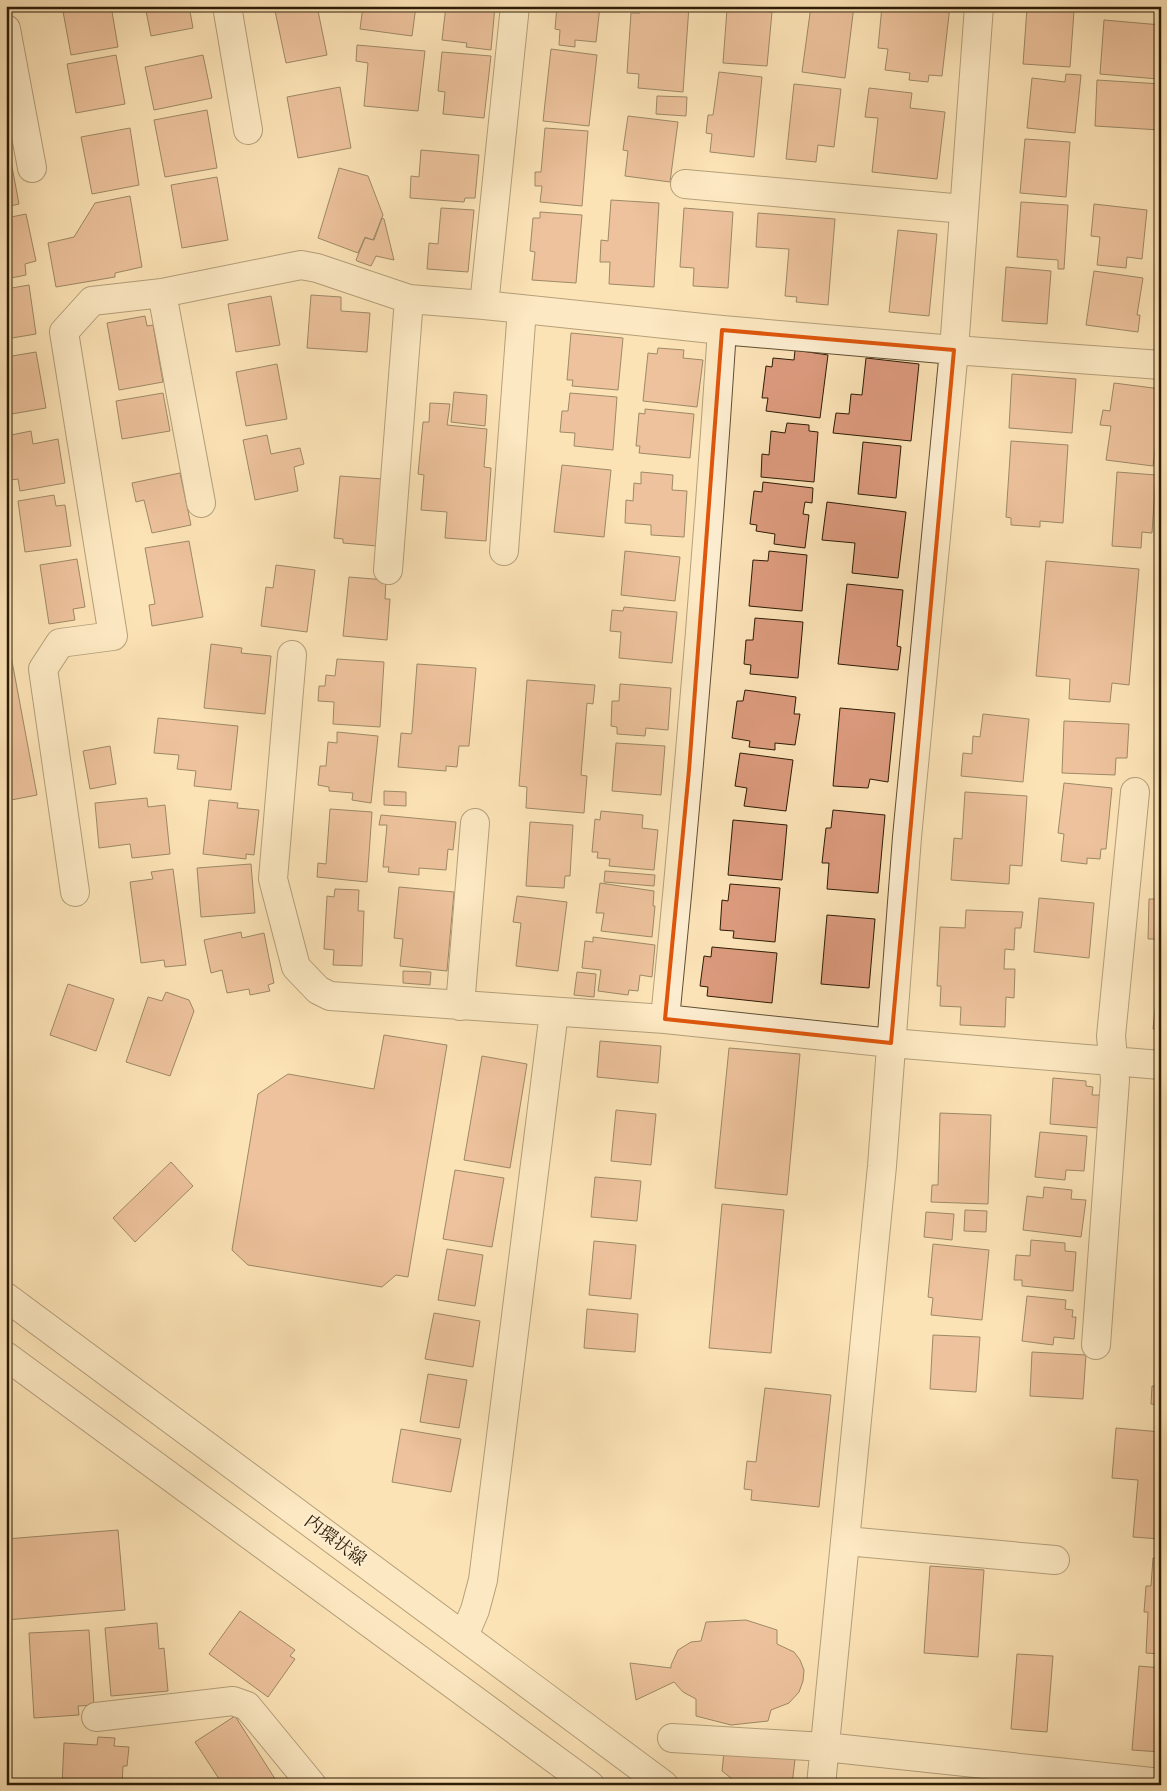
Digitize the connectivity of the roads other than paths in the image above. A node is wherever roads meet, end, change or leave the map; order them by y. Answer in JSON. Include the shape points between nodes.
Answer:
{"nodes":[{"id":1,"x":226,"y":6,"type":"edge"},
{"id":2,"x":515,"y":6,"type":"edge"},
{"id":3,"x":979,"y":6,"type":"edge"},
{"id":4,"x":6,"y":29,"type":"edge"},
{"id":5,"x":248,"y":130,"type":"dead end"},
{"id":6,"x":32,"y":168,"type":"dead end"},
{"id":7,"x":685,"y":184,"type":"dead end"},
{"id":8,"x":964,"y":209,"type":"junction"},
{"id":9,"x":162,"y":293,"type":"junction"},
{"id":10,"x":409,"y":299,"type":"junction"},
{"id":11,"x":484,"y":305,"type":"junction"},
{"id":12,"x":522,"y":309,"type":"junction"},
{"id":13,"x":722,"y":330,"type":"junction"},
{"id":14,"x":954,"y":350,"type":"junction"},
{"id":15,"x":1160,"y":357,"type":"edge"},
{"id":16,"x":201,"y":503,"type":"dead end"},
{"id":17,"x":504,"y":551,"type":"dead end"},
{"id":18,"x":388,"y":570,"type":"dead end"},
{"id":19,"x":292,"y":655,"type":"dead end"},
{"id":20,"x":1135,"y":792,"type":"dead end"},
{"id":21,"x":474,"y":823,"type":"dead end"},
{"id":22,"x":75,"y":892,"type":"dead end"},
{"id":23,"x":460,"y":1006,"type":"junction"},
{"id":24,"x":554,"y":1012,"type":"junction"},
{"id":25,"x":666,"y":1019,"type":"junction"},
{"id":26,"x":891,"y":1043,"type":"junction"},
{"id":27,"x":1114,"y":1061,"type":"junction"},
{"id":28,"x":1161,"y":1065,"type":"edge"},
{"id":29,"x":6,"y":1297,"type":"edge"},
{"id":30,"x":1096,"y":1345,"type":"dead end"},
{"id":31,"x":6,"y":1356,"type":"edge"},
{"id":32,"x":846,"y":1541,"type":"junction"},
{"id":33,"x":1055,"y":1560,"type":"dead end"},
{"id":34,"x":464,"y":1636,"type":"junction"},
{"id":35,"x":96,"y":1717,"type":"dead end"},
{"id":36,"x":672,"y":1738,"type":"dead end"},
{"id":37,"x":825,"y":1747,"type":"junction"},
{"id":38,"x":1161,"y":1783,"type":"edge"},
{"id":39,"x":312,"y":1785,"type":"edge"},
{"id":40,"x":590,"y":1785,"type":"edge"},
{"id":41,"x":664,"y":1785,"type":"edge"},
{"id":42,"x":821,"y":1785,"type":"edge"}],
"edges":[{"from":1,"to":5,"type":"street"},
{"from":2,"to":11,"type":"street"},
{"from":3,"to":8,"type":"street"},
{"from":4,"to":6,"type":"street"},
{"from":7,"to":8,"type":"street"},
{"from":8,"to":14,"type":"street"},
{"from":9,"to":10,"type":"street","via":[[301,265]]},
{"from":9,"to":16,"type":"street"},
{"from":9,"to":22,"type":"street","via":[[92,301],[64,332],[114,636],[60,643],[42,669]]},
{"from":10,"to":11,"type":"street"},
{"from":10,"to":18,"type":"street"},
{"from":11,"to":12,"type":"street"},
{"from":12,"to":13,"type":"street"},
{"from":12,"to":17,"type":"street"},
{"from":13,"to":14,"type":"street"},
{"from":13,"to":25,"type":"street","via":[[689,770]]},
{"from":14,"to":15,"type":"street"},
{"from":14,"to":26,"type":"street","via":[[907,837]]},
{"from":19,"to":23,"type":"street","via":[[273,879],[296,966],[318,990],[330,996]]},
{"from":20,"to":27,"type":"street","via":[[1111,1036]]},
{"from":21,"to":23,"type":"street"},
{"from":23,"to":24,"type":"street"},
{"from":24,"to":25,"type":"street"},
{"from":24,"to":34,"type":"street","via":[[483,1580]]},
{"from":25,"to":26,"type":"street"},
{"from":26,"to":27,"type":"street"},
{"from":26,"to":32,"type":"street"},
{"from":27,"to":28,"type":"street"},
{"from":27,"to":30,"type":"street"},
{"from":29,"to":34,"type":"street","name":"内環状線"},
{"from":31,"to":40,"type":"street"},
{"from":32,"to":33,"type":"street"},
{"from":32,"to":37,"type":"street"},
{"from":34,"to":41,"type":"street","name":"内環状線"},
{"from":35,"to":39,"type":"street","via":[[233,1701],[240,1703],[247,1706]]},
{"from":36,"to":37,"type":"street"},
{"from":37,"to":38,"type":"street"},
{"from":37,"to":42,"type":"street"}]}
